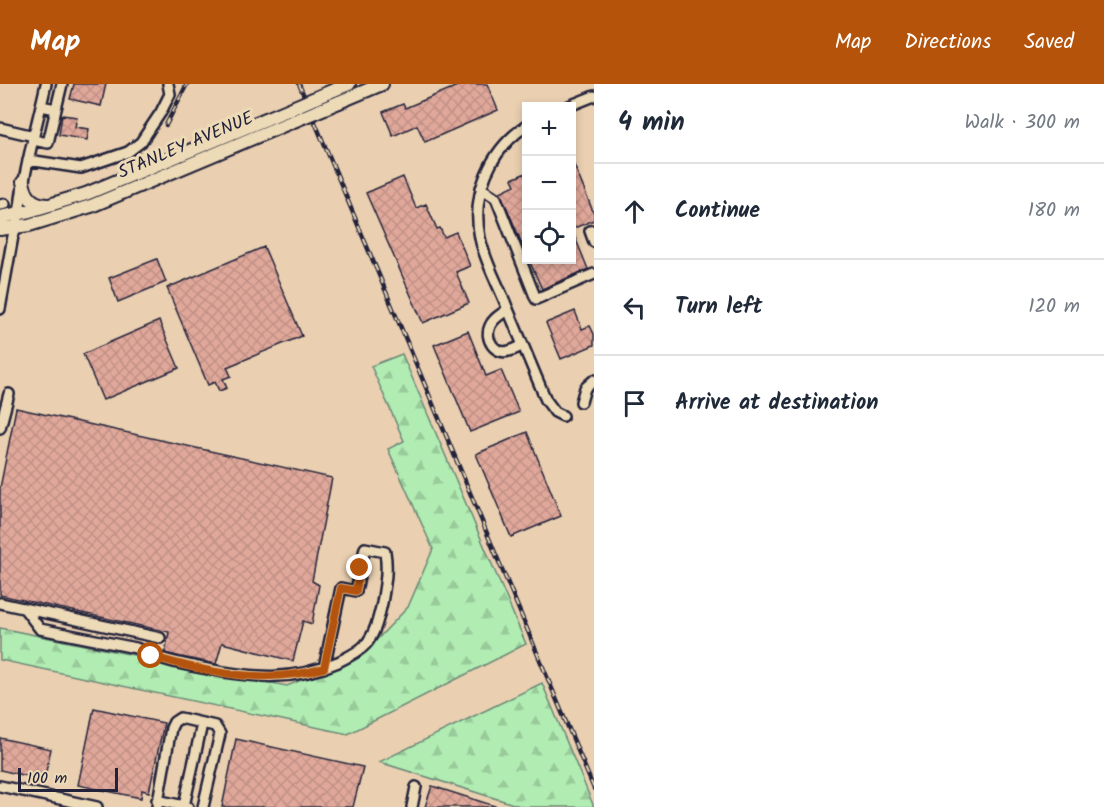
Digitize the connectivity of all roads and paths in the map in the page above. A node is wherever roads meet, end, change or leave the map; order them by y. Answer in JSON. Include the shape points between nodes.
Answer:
{"nodes":[{"id":1,"x":46,"y":84,"type":"edge"},
{"id":2,"x":62,"y":84,"type":"edge"},
{"id":3,"x":168,"y":84,"type":"edge"},
{"id":4,"x":349,"y":84,"type":"edge"},
{"id":5,"x":382,"y":84,"type":"edge"},
{"id":6,"x":337,"y":96,"type":"junction"},
{"id":7,"x":594,"y":96,"type":"edge"},
{"id":8,"x":576,"y":103,"type":"edge"},
{"id":9,"x":41,"y":106,"type":"junction"},
{"id":10,"x":56,"y":110,"type":"junction"},
{"id":11,"x":269,"y":124,"type":"junction"},
{"id":12,"x":0,"y":128,"type":"edge"},
{"id":13,"x":522,"y":129,"type":"edge"},
{"id":14,"x":33,"y":138,"type":"junction"},
{"id":15,"x":28,"y":160,"type":"junction"},
{"id":16,"x":23,"y":182,"type":"junction"},
{"id":17,"x":481,"y":188,"type":"junction"},
{"id":18,"x":54,"y":205,"type":"junction"},
{"id":19,"x":0,"y":217,"type":"edge"},
{"id":20,"x":17,"y":219,"type":"junction"},
{"id":21,"x":0,"y":229,"type":"edge"},
{"id":22,"x":594,"y":230,"type":"edge"},
{"id":23,"x":594,"y":242,"type":"edge"},
{"id":24,"x":594,"y":274,"type":"edge"},
{"id":25,"x":0,"y":309,"type":"edge"},
{"id":26,"x":508,"y":309,"type":"junction"},
{"id":27,"x":523,"y":345,"type":"junction"},
{"id":28,"x":594,"y":380,"type":"edge"},
{"id":29,"x":9,"y":393,"type":"dead end"},
{"id":30,"x":581,"y":402,"type":"dead end"},
{"id":31,"x":563,"y":416,"type":"dead end"},
{"id":32,"x":0,"y":428,"type":"edge"},
{"id":33,"x":0,"y":603,"type":"edge"},
{"id":34,"x":24,"y":608,"type":"junction"},
{"id":35,"x":160,"y":638,"type":"dead end"},
{"id":36,"x":324,"y":668,"type":"junction"},
{"id":37,"x":202,"y":724,"type":"junction"},
{"id":38,"x":0,"y":786,"type":"edge"},
{"id":39,"x":416,"y":788,"type":"dead end"},
{"id":40,"x":157,"y":803,"type":"edge"},
{"id":41,"x":186,"y":806,"type":"edge"},
{"id":42,"x":97,"y":807,"type":"edge"},
{"id":43,"x":203,"y":807,"type":"edge"},
{"id":44,"x":412,"y":807,"type":"edge"}],
"edges":[{"from":1,"to":9,"type":"street"},
{"from":2,"to":10,"type":"street"},
{"from":3,"to":15,"type":"street","via":[[170,94],[161,112],[141,142],[128,152],[81,168]]},
{"from":4,"to":6,"type":"main road","name":"STANLEY AVENUE"},
{"from":5,"to":6,"type":"main road","name":"STANLEY AVENUE"},
{"from":6,"to":11,"type":"main road","name":"STANLEY AVENUE","bridge":true},
{"from":7,"to":8,"type":"street"},
{"from":9,"to":10,"type":"street"},
{"from":9,"to":14,"type":"street"},
{"from":10,"to":14,"type":"street","via":[[48,143]]},
{"from":11,"to":18,"type":"main road","name":"STANLEY AVENUE"},
{"from":11,"to":20,"type":"main road","name":"STANLEY AVENUE","via":[[91,206],[29,225]]},
{"from":12,"to":14,"type":"street"},
{"from":13,"to":17,"type":"street","via":[[500,150]]},
{"from":14,"to":15,"type":"street"},
{"from":15,"to":16,"type":"street"},
{"from":16,"to":18,"type":"main road","via":[[30,200]]},
{"from":16,"to":20,"type":"street"},
{"from":17,"to":24,"type":"street","via":[[496,198],[536,298]]},
{"from":17,"to":26,"type":"street","via":[[480,236]]},
{"from":18,"to":20,"type":"main road","name":"STANLEY AVENUE"},
{"from":19,"to":20,"type":"main road","name":"STANLEY AVENUE"},
{"from":20,"to":21,"type":"main road","name":"STANLEY AVENUE"},
{"from":20,"to":25,"type":"street"},
{"from":22,"to":23,"type":"street","via":[[590,231]]},
{"from":26,"to":27,"type":"street"},
{"from":26,"to":27,"type":"street","via":[[489,326],[488,337],[501,352]]},
{"from":27,"to":31,"type":"street","via":[[546,400]]},
{"from":28,"to":30,"type":"street","via":[[585,388]]},
{"from":29,"to":32,"type":"street"},
{"from":33,"to":34,"type":"street"},
{"from":34,"to":35,"type":"street"},
{"from":34,"to":36,"type":"street","via":[[40,629],[136,648],[171,662],[273,678]]},
{"from":36,"to":36,"type":"street","via":[[366,645],[380,612],[388,566],[385,552],[365,548],[356,591],[341,588]]},
{"from":37,"to":40,"type":"street","via":[[180,718],[174,722]]},
{"from":37,"to":41,"type":"street"},
{"from":37,"to":43,"type":"street","via":[[214,726],[220,734]]},
{"from":38,"to":42,"type":"street"},
{"from":39,"to":44,"type":"street"},
{"from":40,"to":41,"type":"street"}]}
